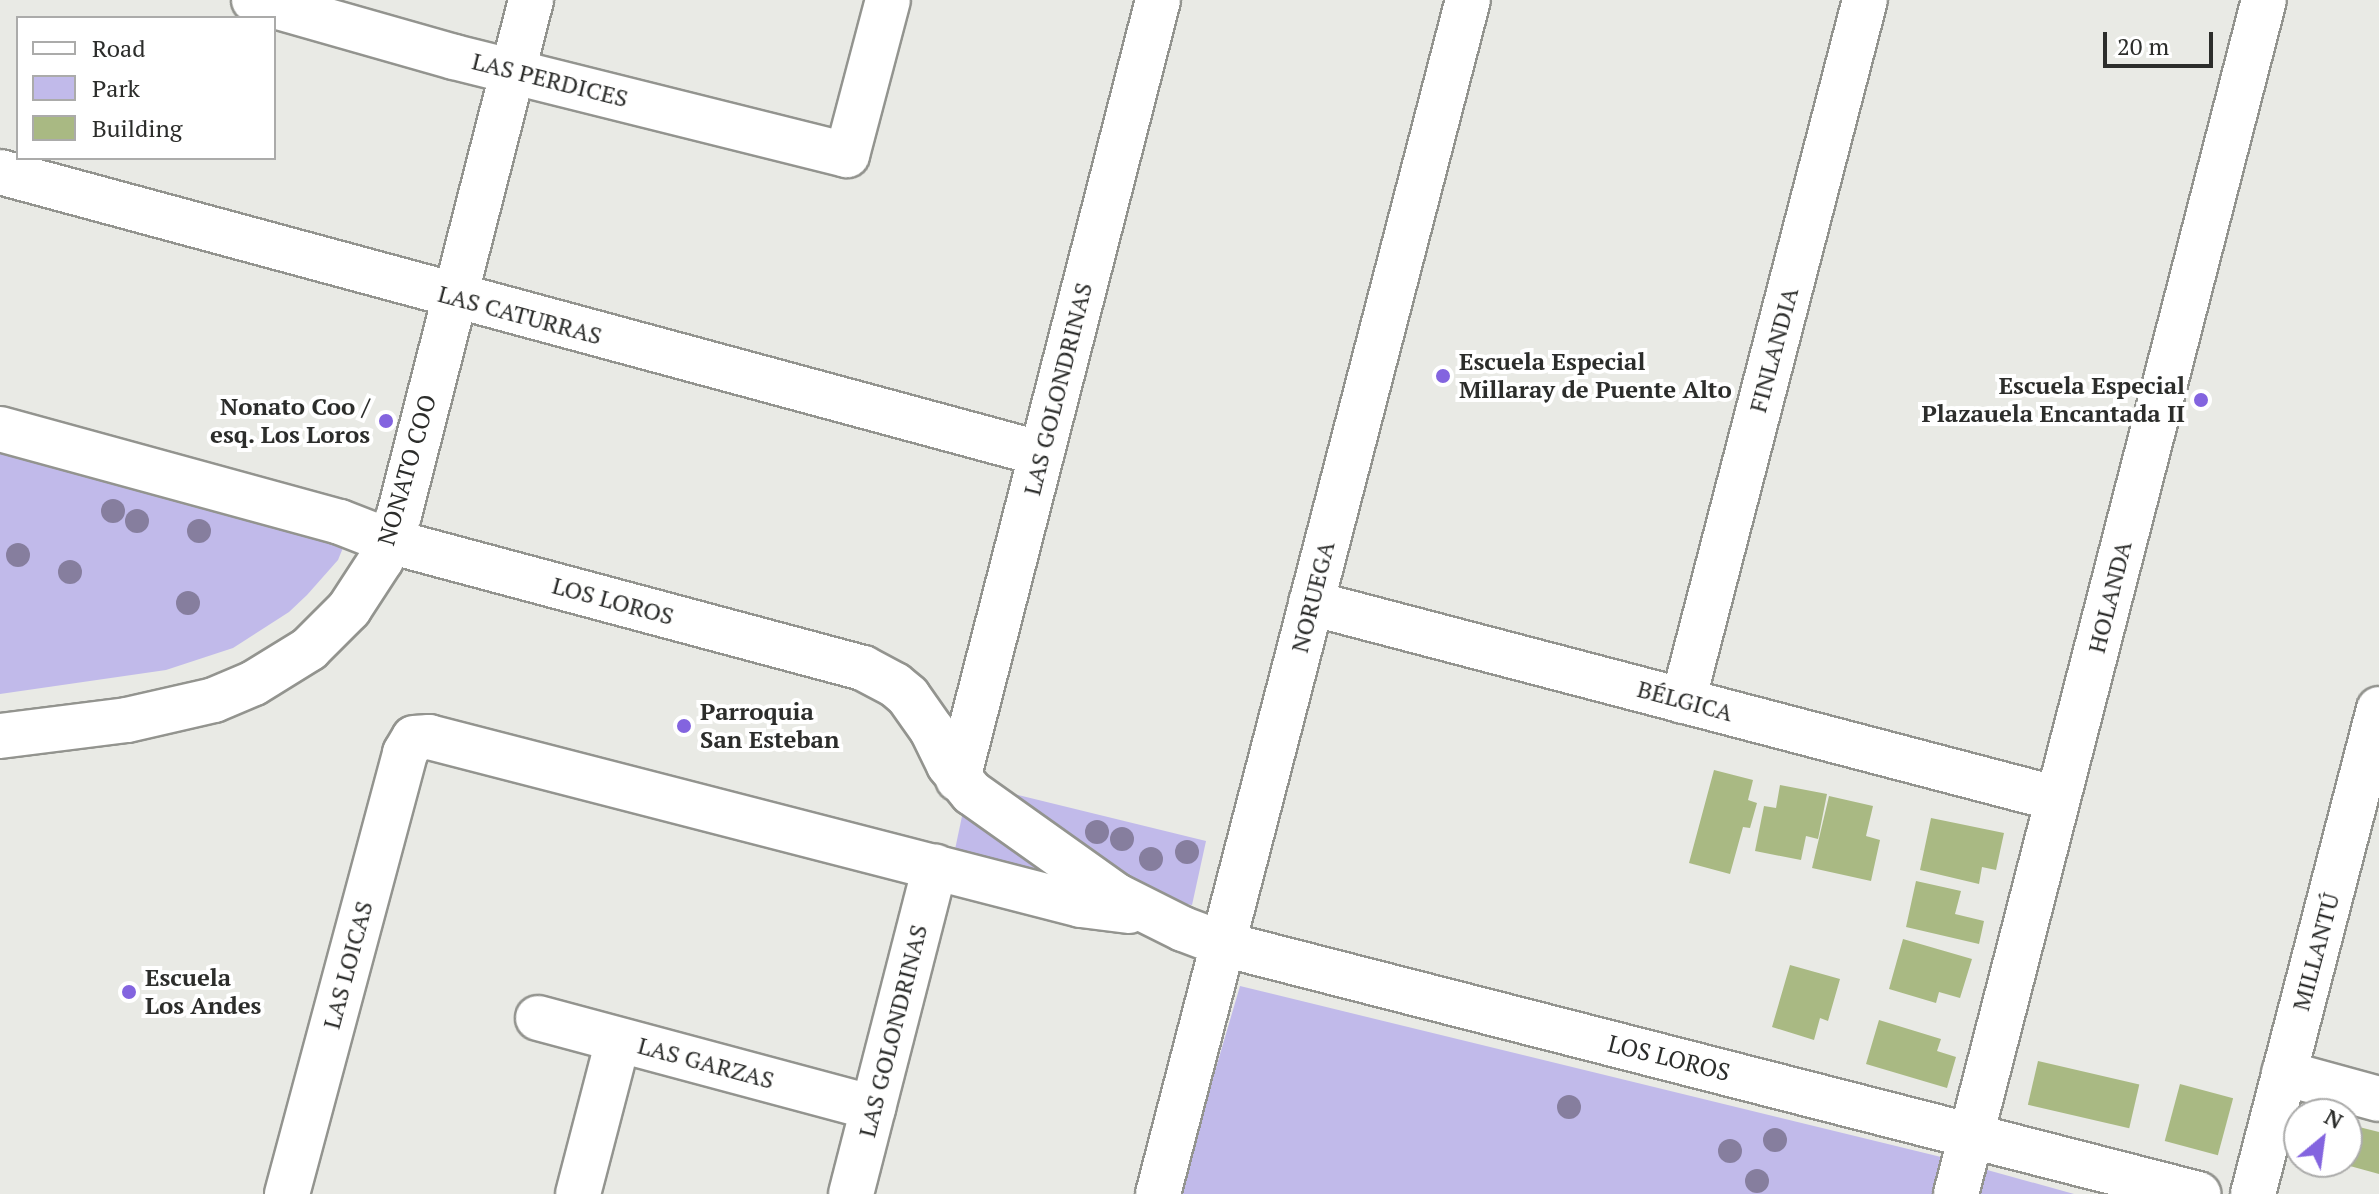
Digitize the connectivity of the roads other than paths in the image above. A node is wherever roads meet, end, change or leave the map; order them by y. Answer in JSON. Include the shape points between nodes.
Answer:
{"nodes":[{"id":1,"x":254,"y":0,"type":"edge"},
{"id":2,"x":531,"y":0,"type":"edge"},
{"id":3,"x":888,"y":0,"type":"edge"},
{"id":4,"x":1158,"y":0,"type":"edge"},
{"id":5,"x":1468,"y":0,"type":"edge"},
{"id":6,"x":1865,"y":0,"type":"edge"},
{"id":7,"x":2264,"y":0,"type":"edge"},
{"id":8,"x":513,"y":69,"type":"junction"},
{"id":9,"x":0,"y":172,"type":"edge"},
{"id":10,"x":455,"y":298,"type":"junction"},
{"id":11,"x":0,"y":429,"type":"edge"},
{"id":12,"x":1042,"y":454,"type":"junction"},
{"id":13,"x":389,"y":541,"type":"junction"},
{"id":14,"x":1311,"y":603,"type":"junction"},
{"id":15,"x":1683,"y":701,"type":"junction"},
{"id":16,"x":2379,"y":709,"type":"edge"},
{"id":17,"x":0,"y":736,"type":"edge"},
{"id":18,"x":414,"y":738,"type":"joint"},
{"id":19,"x":958,"y":779,"type":"junction"},
{"id":20,"x":2368,"y":795,"type":"edge"},
{"id":21,"x":2058,"y":799,"type":"junction"},
{"id":22,"x":935,"y":867,"type":"junction"},
{"id":23,"x":1143,"y":910,"type":"junction"},
{"id":24,"x":1223,"y":944,"type":"junction"},
{"id":25,"x":538,"y":1018,"type":"dead end"},
{"id":26,"x":618,"y":1040,"type":"junction"},
{"id":27,"x":2284,"y":1073,"type":"junction"},
{"id":28,"x":2379,"y":1099,"type":"edge"},
{"id":29,"x":873,"y":1108,"type":"junction"},
{"id":30,"x":1971,"y":1136,"type":"junction"},
{"id":31,"x":287,"y":1194,"type":"edge"},
{"id":32,"x":578,"y":1194,"type":"edge"},
{"id":33,"x":851,"y":1194,"type":"edge"},
{"id":34,"x":1158,"y":1194,"type":"edge"},
{"id":35,"x":1956,"y":1194,"type":"edge"},
{"id":36,"x":2198,"y":1194,"type":"edge"},
{"id":37,"x":2253,"y":1194,"type":"edge"}],
"edges":[{"from":1,"to":8,"type":"street","name":"LAS PERDICES"},
{"from":2,"to":8,"type":"street","name":"NONATO COO"},
{"from":3,"to":8,"type":"street","name":"LAS PERDICES","via":[[847,155]]},
{"from":4,"to":12,"type":"street","name":"LAS GOLONDRINAS"},
{"from":5,"to":14,"type":"street","name":"NORUEGA"},
{"from":6,"to":15,"type":"street","name":"FINLANDIA"},
{"from":7,"to":21,"type":"street","name":"HOLANDA"},
{"from":8,"to":10,"type":"street","name":"NONATO COO"},
{"from":9,"to":10,"type":"street","name":"LAS CATURRAS"},
{"from":10,"to":12,"type":"street","name":"LAS CATURRAS"},
{"from":10,"to":13,"type":"street","name":"NONATO COO"},
{"from":11,"to":13,"type":"street","name":"LOS LOROS","via":[[340,522]]},
{"from":12,"to":19,"type":"street","name":"LAS GOLONDRINAS"},
{"from":13,"to":17,"type":"street","name":"NONATO COO","via":[[370,580],[333,626],[309,649],[254,683],[168,713]]},
{"from":13,"to":19,"type":"street","name":"LOS LOROS","via":[[872,672],[895,685],[922,712]]},
{"from":14,"to":15,"type":"street","name":"BÉLGICA"},
{"from":14,"to":24,"type":"street","name":"NORUEGA"},
{"from":15,"to":21,"type":"street","name":"BÉLGICA"},
{"from":16,"to":20,"type":"street","name":"MILLANTÚ"},
{"from":18,"to":22,"type":"street","name":"LOS LOROS","via":[[429,737]]},
{"from":18,"to":31,"type":"street","name":"LAS LOICAS","via":[[405,753]]},
{"from":19,"to":23,"type":"street","name":"LOS LOROS","via":[[1091,880]]},
{"from":20,"to":27,"type":"street","name":"MILLANTÚ"},
{"from":21,"to":30,"type":"street","name":"HOLANDA"},
{"from":22,"to":23,"type":"street","name":"LOS LOROS","via":[[1081,905]]},
{"from":22,"to":29,"type":"street","name":"LAS GOLONDRINAS"},
{"from":23,"to":24,"type":"street","name":"LOS LOROS"},
{"from":24,"to":30,"type":"street","name":"LOS LOROS"},
{"from":24,"to":34,"type":"street","name":"NORUEGA"},
{"from":25,"to":26,"type":"street","name":"LAS GARZAS"},
{"from":26,"to":29,"type":"street","name":"LAS GARZAS"},
{"from":26,"to":32,"type":"street"},
{"from":27,"to":28,"type":"street"},
{"from":27,"to":37,"type":"street","name":"MILLANTÚ"},
{"from":29,"to":33,"type":"street","name":"LAS GOLONDRINAS"},
{"from":30,"to":35,"type":"street","name":"HOLANDA"},
{"from":30,"to":36,"type":"street","name":"LOS LOROS"}]}
